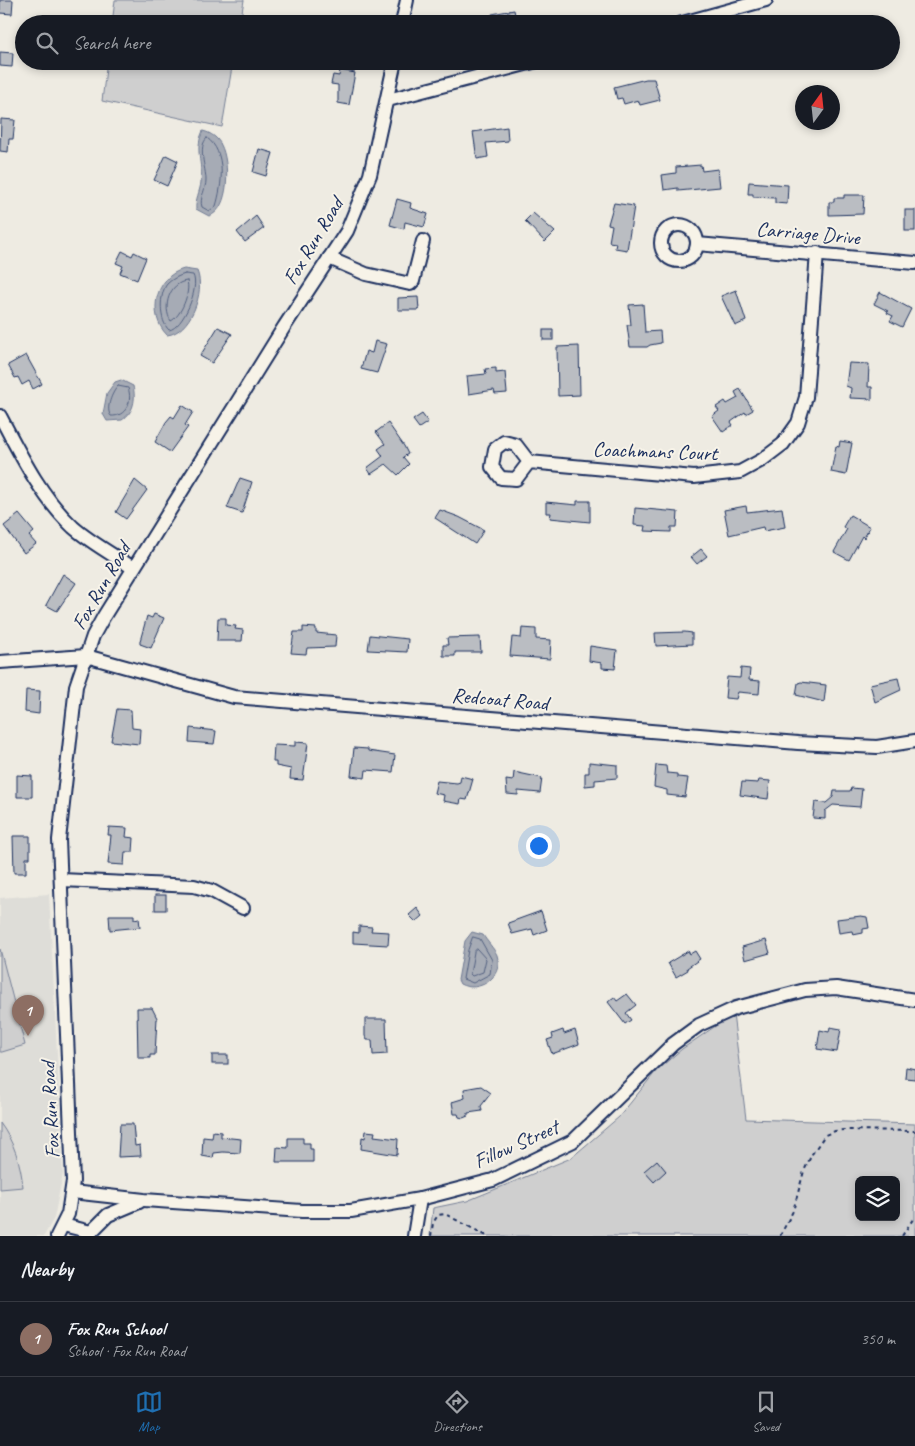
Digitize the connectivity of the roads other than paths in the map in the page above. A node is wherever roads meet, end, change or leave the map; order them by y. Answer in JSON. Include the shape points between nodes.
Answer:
{"nodes":[{"id":1,"x":407,"y":0,"type":"edge"},
{"id":2,"x":766,"y":0,"type":"edge"},
{"id":3,"x":404,"y":15,"type":"edge"},
{"id":4,"x":712,"y":15,"type":"edge"},
{"id":5,"x":393,"y":70,"type":"edge"},
{"id":6,"x":503,"y":70,"type":"edge"},
{"id":7,"x":388,"y":100,"type":"junction"},
{"id":8,"x":423,"y":241,"type":"dead end"},
{"id":9,"x":697,"y":244,"type":"dead end"},
{"id":10,"x":817,"y":253,"type":"junction"},
{"id":11,"x":329,"y":258,"type":"junction"},
{"id":12,"x":915,"y":263,"type":"edge"},
{"id":13,"x":0,"y":416,"type":"edge"},
{"id":14,"x":529,"y":462,"type":"dead end"},
{"id":15,"x":133,"y":568,"type":"junction"},
{"id":16,"x":86,"y":656,"type":"junction"},
{"id":17,"x":0,"y":662,"type":"edge"},
{"id":18,"x":915,"y":741,"type":"edge"},
{"id":19,"x":61,"y":880,"type":"junction"},
{"id":20,"x":243,"y":908,"type":"dead end"},
{"id":21,"x":915,"y":1000,"type":"edge"},
{"id":22,"x":72,"y":1192,"type":"junction"},
{"id":23,"x":420,"y":1199,"type":"junction"},
{"id":24,"x":144,"y":1200,"type":"junction"},
{"id":25,"x":60,"y":1231,"type":"edge"},
{"id":26,"x":89,"y":1234,"type":"edge"},
{"id":27,"x":414,"y":1236,"type":"edge"}],
"edges":[{"from":1,"to":3,"type":"street"},
{"from":2,"to":4,"type":"street"},
{"from":5,"to":7,"type":"street","name":"Fox Run Road"},
{"from":6,"to":7,"type":"street"},
{"from":7,"to":11,"type":"street","name":"Fox Run Road","via":[[362,198],[347,231]]},
{"from":8,"to":11,"type":"street","via":[[414,280],[410,284],[366,274]]},
{"from":9,"to":10,"type":"street","name":"Carriage Drive"},
{"from":10,"to":12,"type":"street","name":"Carriage Drive"},
{"from":10,"to":14,"type":"street","name":"Coachmans Court","via":[[806,397],[798,423],[783,444],[762,460],[740,472],[694,477]]},
{"from":11,"to":15,"type":"street","name":"Fox Run Road"},
{"from":13,"to":15,"type":"street","via":[[50,500],[74,527]]},
{"from":15,"to":16,"type":"street","name":"Fox Run Road","via":[[104,616]]},
{"from":16,"to":17,"type":"street","name":"Redcoat Road"},
{"from":16,"to":18,"type":"street","name":"Redcoat Road","via":[[234,697],[798,743],[877,747]]},
{"from":16,"to":19,"type":"street","name":"Fox Run Road","via":[[76,686],[70,729],[59,840]]},
{"from":19,"to":20,"type":"street","via":[[194,886],[212,891]]},
{"from":19,"to":22,"type":"street","name":"Fox Run Road"},
{"from":21,"to":23,"type":"street","name":"Fillow Street","via":[[868,992],[805,990],[736,1008],[699,1025],[673,1044],[573,1142],[493,1180]]},
{"from":22,"to":24,"type":"street","name":"Fillow Street"},
{"from":22,"to":25,"type":"street","name":"Fillow Street"},
{"from":23,"to":24,"type":"street","name":"Fillow Street","via":[[351,1210]]},
{"from":23,"to":27,"type":"street"},
{"from":24,"to":26,"type":"street","name":"Fillow Street","via":[[108,1215]]},
{"from":25,"to":26,"type":"street","name":"Fillow Street"}]}
